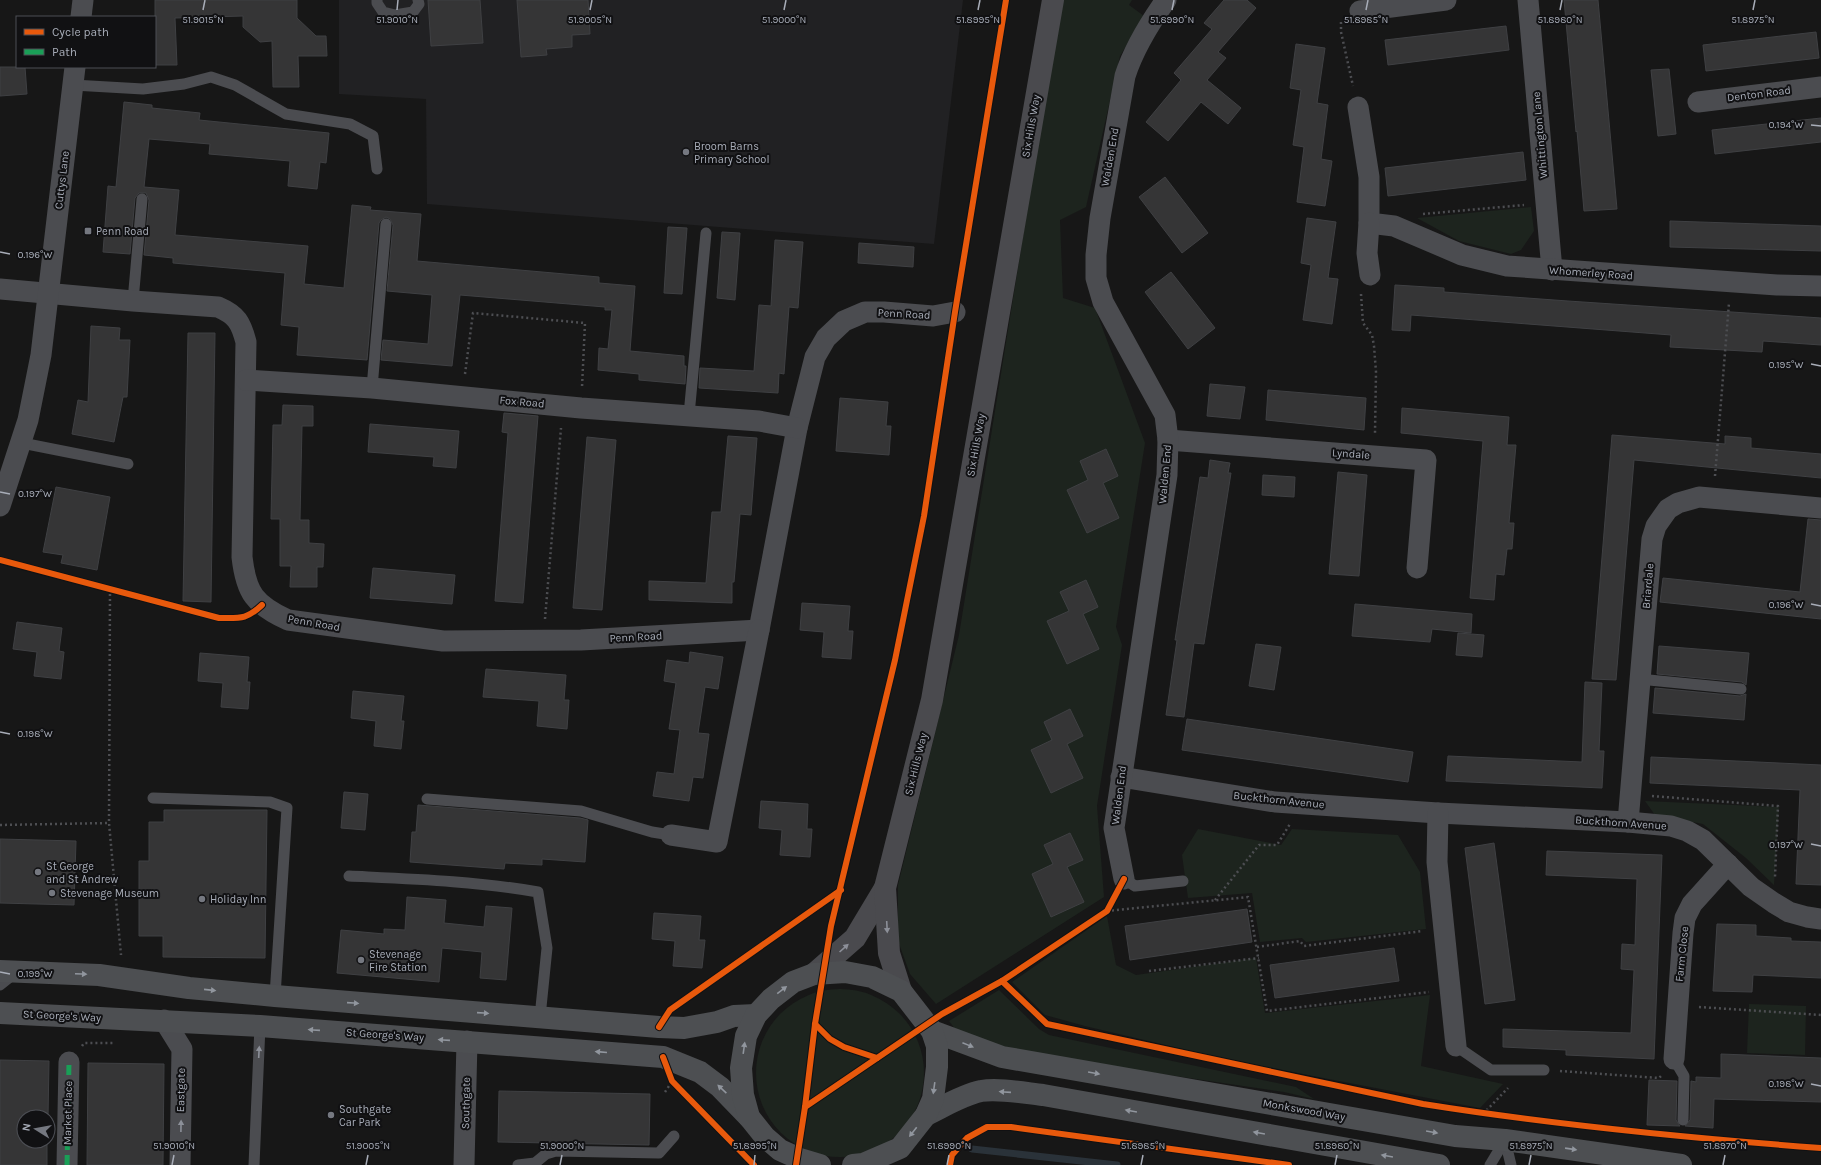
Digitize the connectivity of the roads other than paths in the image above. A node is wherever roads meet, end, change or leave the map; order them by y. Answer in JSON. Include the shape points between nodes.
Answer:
{"nodes":[{"id":1,"x":83,"y":0,"type":"edge"},
{"id":2,"x":377,"y":0,"type":"edge"},
{"id":3,"x":418,"y":0,"type":"edge"},
{"id":4,"x":1053,"y":0,"type":"edge"},
{"id":5,"x":1166,"y":0,"type":"edge"},
{"id":6,"x":1446,"y":0,"type":"edge"},
{"id":7,"x":1528,"y":0,"type":"edge"},
{"id":8,"x":1360,"y":11,"type":"dead end"},
{"id":9,"x":81,"y":16,"type":"edge"},
{"id":10,"x":74,"y":76,"type":"edge"},
{"id":11,"x":1821,"y":87,"type":"edge"},
{"id":12,"x":1698,"y":102,"type":"dead end"},
{"id":13,"x":1358,"y":107,"type":"road end"},
{"id":14,"x":377,"y":168,"type":"dead end"},
{"id":15,"x":142,"y":199,"type":"dead end"},
{"id":16,"x":1369,"y":223,"type":"junction"},
{"id":17,"x":386,"y":224,"type":"dead end"},
{"id":18,"x":706,"y":233,"type":"dead end"},
{"id":19,"x":1552,"y":270,"type":"junction"},
{"id":20,"x":1370,"y":275,"type":"road end"},
{"id":21,"x":1821,"y":286,"type":"edge"},
{"id":22,"x":0,"y":289,"type":"edge"},
{"id":23,"x":49,"y":294,"type":"junction"},
{"id":24,"x":133,"y":301,"type":"junction"},
{"id":25,"x":955,"y":312,"type":"dead end"},
{"id":26,"x":246,"y":380,"type":"junction"},
{"id":27,"x":372,"y":388,"type":"junction"},
{"id":28,"x":690,"y":416,"type":"junction"},
{"id":29,"x":797,"y":428,"type":"junction"},
{"id":30,"x":1168,"y":440,"type":"junction"},
{"id":31,"x":22,"y":443,"type":"junction"},
{"id":32,"x":128,"y":464,"type":"dead end"},
{"id":33,"x":0,"y":506,"type":"edge"},
{"id":34,"x":1821,"y":508,"type":"edge"},
{"id":35,"x":1417,"y":568,"type":"dead end"},
{"id":36,"x":759,"y":630,"type":"junction"},
{"id":37,"x":1639,"y":679,"type":"junction"},
{"id":38,"x":1741,"y":689,"type":"dead end"},
{"id":39,"x":1120,"y":777,"type":"junction"},
{"id":40,"x":153,"y":798,"type":"dead end"},
{"id":41,"x":427,"y":800,"type":"dead end"},
{"id":42,"x":1438,"y":813,"type":"junction"},
{"id":43,"x":1628,"y":822,"type":"junction"},
{"id":44,"x":672,"y":835,"type":"joint"},
{"id":45,"x":1728,"y":864,"type":"junction"},
{"id":46,"x":349,"y":876,"type":"dead end"},
{"id":47,"x":1124,"y":879,"type":"joint"},
{"id":48,"x":1182,"y":881,"type":"dead end"},
{"id":49,"x":885,"y":888,"type":"junction"},
{"id":50,"x":1821,"y":919,"type":"edge"},
{"id":51,"x":10,"y":971,"type":"edge"},
{"id":52,"x":814,"y":974,"type":"junction"},
{"id":53,"x":0,"y":985,"type":"edge"},
{"id":54,"x":901,"y":991,"type":"junction"},
{"id":55,"x":275,"y":996,"type":"junction"},
{"id":56,"x":0,"y":1013,"type":"edge"},
{"id":57,"x":756,"y":1015,"type":"junction"},
{"id":58,"x":540,"y":1017,"type":"junction"},
{"id":59,"x":164,"y":1020,"type":"junction"},
{"id":60,"x":260,"y":1026,"type":"junction"},
{"id":61,"x":932,"y":1031,"type":"junction"},
{"id":62,"x":467,"y":1041,"type":"junction"},
{"id":63,"x":1456,"y":1046,"type":"joint"},
{"id":64,"x":1674,"y":1059,"type":"joint"},
{"id":65,"x":69,"y":1062,"type":"road end"},
{"id":66,"x":1544,"y":1070,"type":"road end"},
{"id":67,"x":926,"y":1115,"type":"junction"},
{"id":68,"x":749,"y":1117,"type":"junction"},
{"id":69,"x":1683,"y":1120,"type":"dead end"},
{"id":70,"x":674,"y":1136,"type":"dead end"},
{"id":71,"x":1505,"y":1140,"type":"junction"},
{"id":72,"x":897,"y":1157,"type":"edge"},
{"id":73,"x":807,"y":1163,"type":"edge"},
{"id":74,"x":67,"y":1165,"type":"edge"},
{"id":75,"x":180,"y":1165,"type":"edge"},
{"id":76,"x":254,"y":1165,"type":"edge"},
{"id":77,"x":464,"y":1165,"type":"edge"},
{"id":78,"x":518,"y":1165,"type":"edge"},
{"id":79,"x":853,"y":1165,"type":"edge"},
{"id":80,"x":1439,"y":1165,"type":"edge"},
{"id":81,"x":1490,"y":1165,"type":"edge"},
{"id":82,"x":1512,"y":1165,"type":"edge"},
{"id":83,"x":1681,"y":1165,"type":"edge"}],
"edges":[{"from":1,"to":9,"type":"street"},
{"from":2,"to":3,"type":"lane","via":[[383,12],[396,15],[413,12],[419,4]]},
{"from":4,"to":49,"type":"street","name":"Six Hills Way","via":[[932,700]]},
{"from":5,"to":30,"type":"street","name":"Walden End","via":[[1142,37],[1125,76],[1100,218],[1096,278],[1103,302],[1165,415]]},
{"from":6,"to":8,"type":"street"},
{"from":7,"to":19,"type":"street","name":"Whittington Lane"},
{"from":10,"to":14,"type":"lane","via":[[143,89],[184,84],[211,77],[235,85],[286,114],[350,124],[373,136]]},
{"from":10,"to":23,"type":"street","name":"Cuttys Lane"},
{"from":11,"to":12,"type":"street","name":"Denton Road"},
{"from":13,"to":16,"type":"street","via":[[1369,177]]},
{"from":15,"to":24,"type":"lane"},
{"from":16,"to":19,"type":"street","name":"Whomerley Road","via":[[1394,226],[1462,255],[1507,266]]},
{"from":16,"to":20,"type":"street","via":[[1367,253]]},
{"from":17,"to":27,"type":"lane"},
{"from":18,"to":28,"type":"lane"},
{"from":19,"to":21,"type":"street","name":"Whomerley Road"},
{"from":22,"to":23,"type":"street"},
{"from":23,"to":24,"type":"street","name":"Penn Road"},
{"from":23,"to":31,"type":"street","name":"Cuttys Lane","via":[[41,355]]},
{"from":24,"to":26,"type":"street","name":"Penn Road","via":[[218,307],[228,311],[237,318],[243,329],[246,342]]},
{"from":25,"to":29,"type":"street","name":"Penn Road","via":[[933,316],[865,312],[844,321],[826,338],[815,357]]},
{"from":26,"to":27,"type":"street","name":"Fox Road"},
{"from":26,"to":36,"type":"street","name":"Penn Road","via":[[242,557],[247,586],[262,605],[274,614],[288,620],[314,625],[443,641],[543,641]]},
{"from":27,"to":28,"type":"street","name":"Fox Road"},
{"from":28,"to":29,"type":"street","name":"Fox Road","via":[[759,420]]},
{"from":29,"to":36,"type":"street","name":"Penn Road"},
{"from":30,"to":35,"type":"street","name":"Lyndale","via":[[1426,460]]},
{"from":30,"to":39,"type":"street","name":"Walden End","via":[[1167,475]]},
{"from":31,"to":32,"type":"lane"},
{"from":31,"to":33,"type":"street","name":"Cuttys Lane"},
{"from":34,"to":37,"type":"street","name":"Briardale","via":[[1699,497],[1668,509],[1656,526],[1652,540]]},
{"from":36,"to":44,"type":"street","name":"Penn Road","via":[[717,842]]},
{"from":37,"to":38,"type":"lane"},
{"from":37,"to":43,"type":"street","name":"Briardale"},
{"from":39,"to":42,"type":"street","name":"Buckthorn Avenue","via":[[1275,802]]},
{"from":39,"to":47,"type":"street","name":"Walden End","via":[[1114,828]]},
{"from":40,"to":55,"type":"lane","via":[[270,802],[287,808]]},
{"from":41,"to":44,"type":"lane","via":[[581,811],[652,832]]},
{"from":42,"to":43,"type":"street","name":"Buckthorn Avenue"},
{"from":42,"to":63,"type":"street","via":[[1437,862]]},
{"from":43,"to":45,"type":"street","name":"Buckthorn Avenue","via":[[1671,826],[1687,831],[1703,840]]},
{"from":45,"to":50,"type":"street","name":"Buckthorn Avenue","via":[[1751,887],[1774,903],[1790,912]]},
{"from":45,"to":64,"type":"street","name":"Farm Close","via":[[1692,904],[1686,918]]},
{"from":46,"to":58,"type":"lane","via":[[498,885],[538,892],[547,948]]},
{"from":47,"to":48,"type":"lane","via":[[1135,886]]},
{"from":52,"to":49,"type":"street","name":"Six Hills Way","one_way":true,"via":[[855,938]]},
{"from":49,"to":54,"type":"street","name":"Six Hills Way","one_way":true,"via":[[889,953]]},
{"from":51,"to":53,"type":"lane"},
{"from":51,"to":55,"type":"main road","one_way":true,"via":[[99,975],[189,988]]},
{"from":52,"to":54,"type":"main road","via":[[845,972],[872,977]]},
{"from":57,"to":52,"type":"main road","one_way":true,"via":[[793,982]]},
{"from":54,"to":61,"type":"main road"},
{"from":55,"to":58,"type":"main road","one_way":true},
{"from":56,"to":59,"type":"main road","name":"St George's Way"},
{"from":57,"to":58,"type":"main road","via":[[734,1016],[684,1028]]},
{"from":68,"to":57,"type":"main road","one_way":true,"via":[[743,1095],[741,1068],[746,1036]]},
{"from":59,"to":60,"type":"main road","name":"St George's Way"},
{"from":75,"to":59,"type":"street","name":"Eastgate","one_way":true,"via":[[182,1049]]},
{"from":62,"to":60,"type":"main road","name":"St George's Way","one_way":true},
{"from":76,"to":60,"type":"lane","one_way":true},
{"from":61,"to":67,"type":"main road","one_way":true,"via":[[937,1046],[937,1067],[933,1099]]},
{"from":61,"to":71,"type":"main road","name":"Monkswood Way","one_way":true,"via":[[1002,1057],[1455,1136]]},
{"from":68,"to":62,"type":"main road","name":"St George's Way","one_way":true,"via":[[720,1087],[700,1072],[663,1057]]},
{"from":62,"to":77,"type":"street","name":"Southgate"},
{"from":63,"to":66,"type":"lane","via":[[1491,1070]]},
{"from":64,"to":69,"type":"lane","via":[[1684,1076]]},
{"from":65,"to":74,"type":"street","name":"Market Place"},
{"from":67,"to":72,"type":"main road","one_way":true},
{"from":80,"to":67,"type":"main road","one_way":true,"via":[[1004,1091],[982,1091]]},
{"from":68,"to":73,"type":"main road","name":"St George's Way","via":[[765,1137],[780,1150]]},
{"from":70,"to":78,"type":"lane","via":[[659,1154],[556,1147],[535,1163]]},
{"from":71,"to":81,"type":"lane"},
{"from":71,"to":82,"type":"lane"},
{"from":71,"to":83,"type":"main road","name":"Monkswood Way","one_way":true},
{"from":72,"to":79,"type":"main road"}]}
